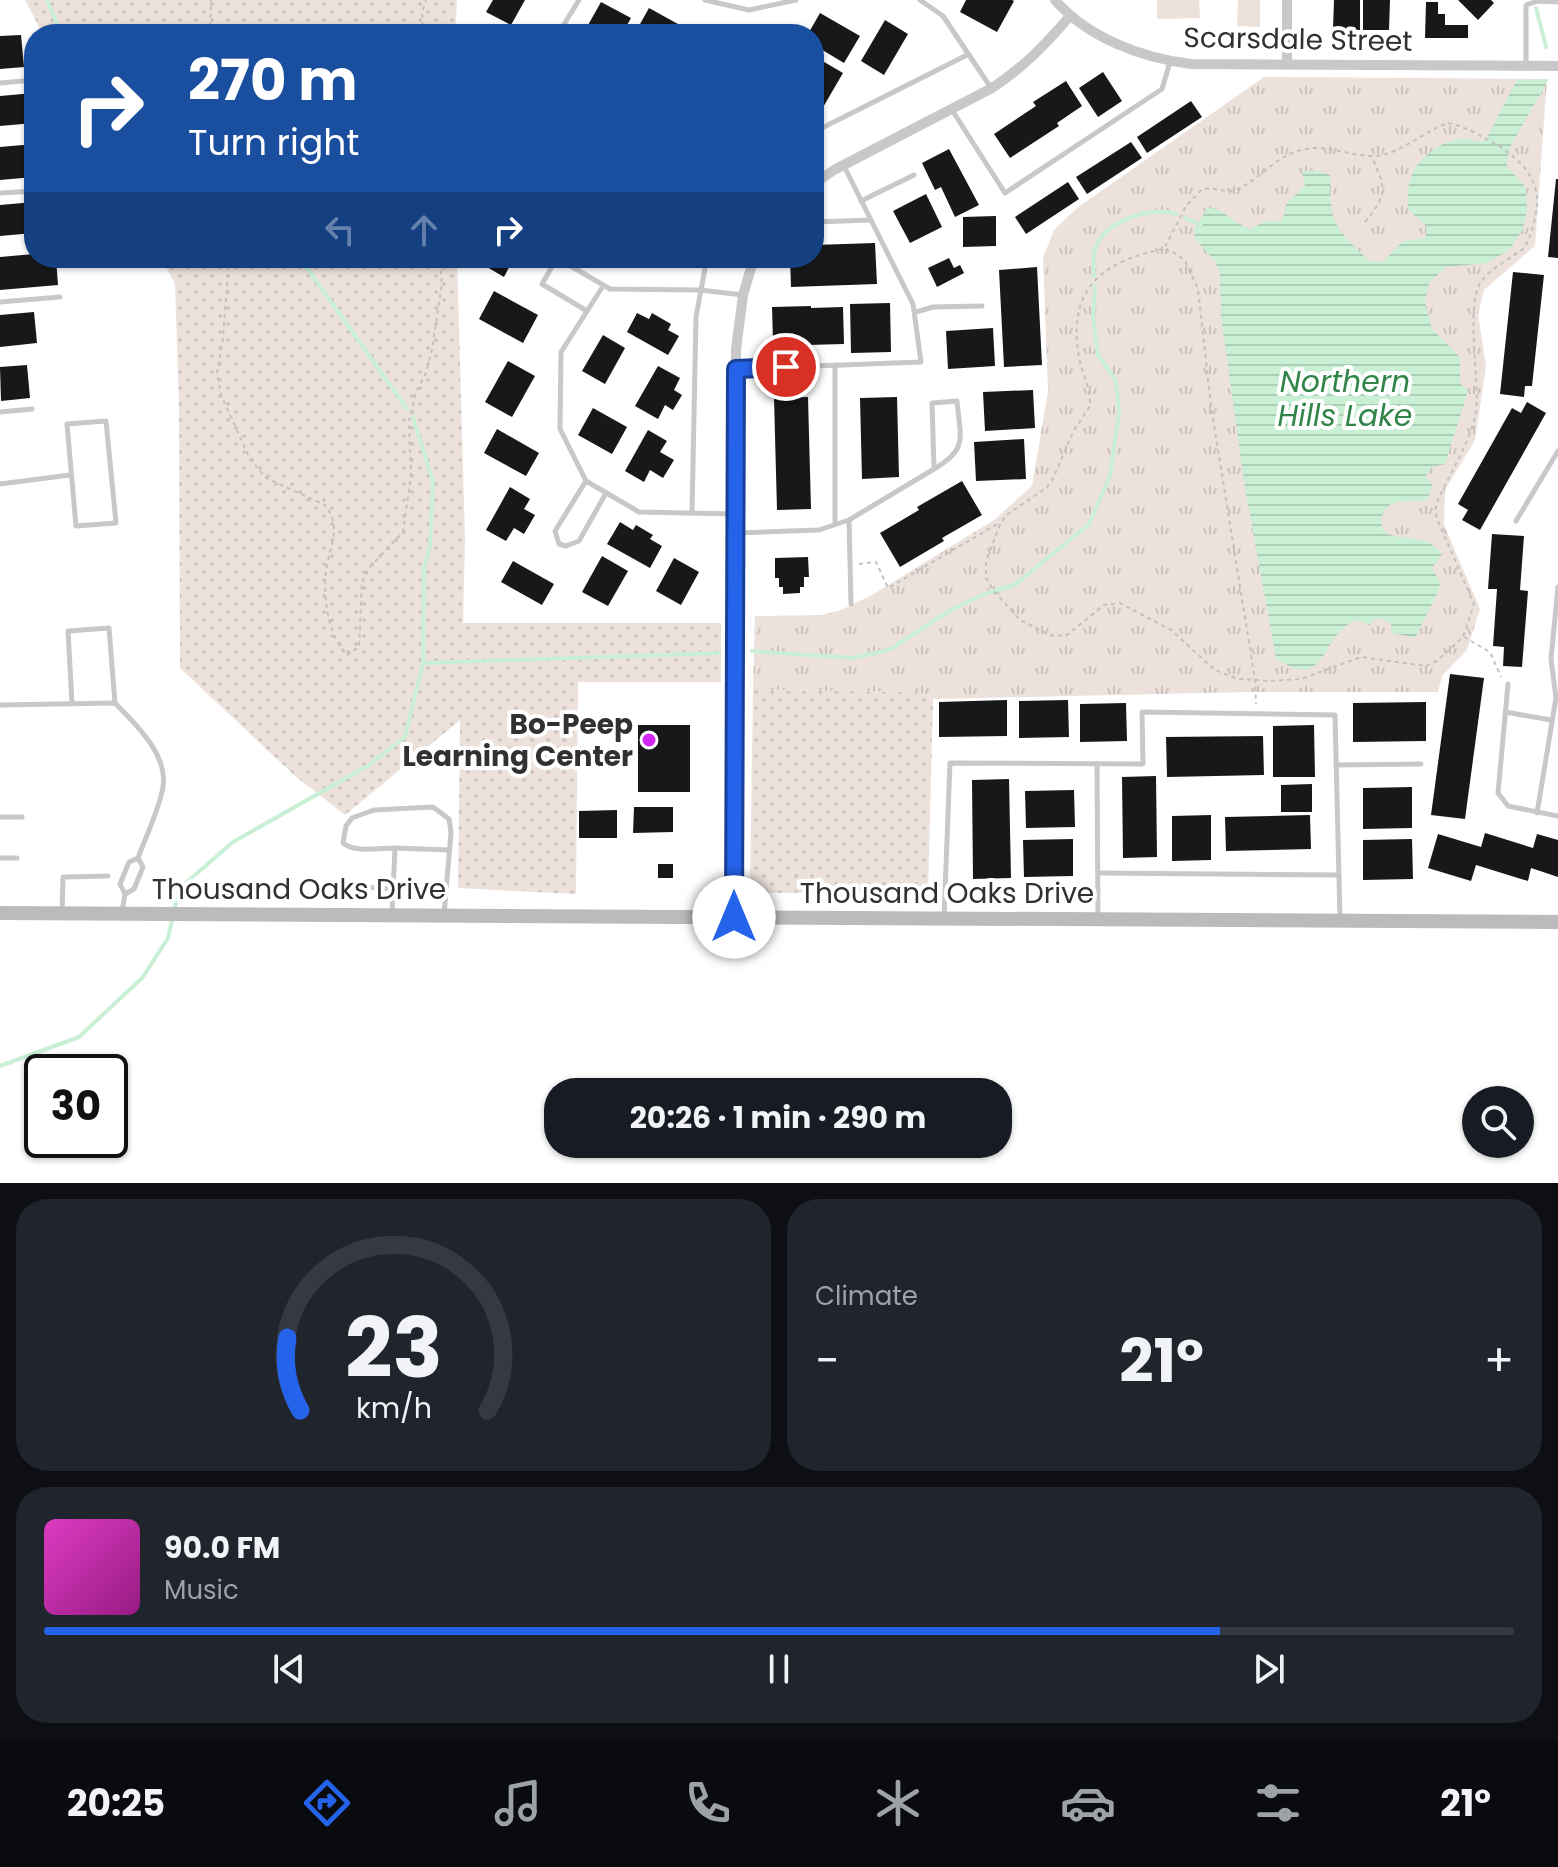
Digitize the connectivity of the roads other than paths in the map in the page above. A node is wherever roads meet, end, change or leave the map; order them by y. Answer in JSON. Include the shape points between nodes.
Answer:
{"nodes":[{"id":1,"x":579,"y":0,"type":"edge"},
{"id":2,"x":705,"y":0,"type":"edge"},
{"id":3,"x":796,"y":0,"type":"edge"},
{"id":4,"x":920,"y":0,"type":"edge"},
{"id":5,"x":1055,"y":0,"type":"edge"},
{"id":6,"x":1287,"y":0,"type":"edge"},
{"id":7,"x":778,"y":2,"type":"edge"},
{"id":8,"x":1558,"y":2,"type":"edge"},
{"id":9,"x":1070,"y":16,"type":"junction"},
{"id":10,"x":564,"y":24,"type":"edge"},
{"id":11,"x":969,"y":54,"type":"junction"},
{"id":12,"x":1170,"y":62,"type":"junction"},
{"id":13,"x":1287,"y":64,"type":"junction"},
{"id":14,"x":1525,"y":66,"type":"junction"},
{"id":15,"x":1558,"y":66,"type":"edge"},
{"id":16,"x":24,"y":81,"type":"edge"},
{"id":17,"x":0,"y":83,"type":"edge"},
{"id":18,"x":992,"y":88,"type":"junction"},
{"id":19,"x":952,"y":110,"type":"junction"},
{"id":20,"x":824,"y":127,"type":"edge"},
{"id":21,"x":843,"y":166,"type":"junction"},
{"id":22,"x":914,"y":175,"type":"dead end"},
{"id":23,"x":824,"y":178,"type":"edge"},
{"id":24,"x":24,"y":192,"type":"edge"},
{"id":25,"x":0,"y":193,"type":"edge"},
{"id":26,"x":861,"y":201,"type":"junction"},
{"id":27,"x":871,"y":220,"type":"junction"},
{"id":28,"x":824,"y":222,"type":"edge"},
{"id":29,"x":551,"y":268,"type":"edge"},
{"id":30,"x":573,"y":268,"type":"edge"},
{"id":31,"x":705,"y":268,"type":"edge"},
{"id":32,"x":751,"y":268,"type":"edge"},
{"id":33,"x":603,"y":286,"type":"junction"},
{"id":34,"x":700,"y":290,"type":"junction"},
{"id":35,"x":743,"y":295,"type":"junction"},
{"id":36,"x":60,"y":297,"type":"dead end"},
{"id":37,"x":0,"y":302,"type":"edge"},
{"id":38,"x":982,"y":306,"type":"dead end"},
{"id":39,"x":587,"y":311,"type":"junction"},
{"id":40,"x":916,"y":312,"type":"junction"},
{"id":41,"x":835,"y":365,"type":"junction"},
{"id":42,"x":736,"y":369,"type":"junction"},
{"id":43,"x":32,"y":409,"type":"dead end"},
{"id":44,"x":0,"y":412,"type":"edge"},
{"id":45,"x":1558,"y":452,"type":"edge"},
{"id":46,"x":934,"y":469,"type":"junction"},
{"id":47,"x":70,"y":475,"type":"junction"},
{"id":48,"x":586,"y":481,"type":"junction"},
{"id":49,"x":0,"y":484,"type":"edge"},
{"id":50,"x":606,"y":493,"type":"junction"},
{"id":51,"x":692,"y":513,"type":"junction"},
{"id":52,"x":736,"y":514,"type":"junction"},
{"id":53,"x":849,"y":520,"type":"junction"},
{"id":54,"x":1516,"y":521,"type":"dead end"},
{"id":55,"x":835,"y":524,"type":"junction"},
{"id":56,"x":736,"y":533,"type":"junction"},
{"id":57,"x":1558,"y":587,"type":"edge"},
{"id":58,"x":851,"y":604,"type":"dead end"},
{"id":59,"x":1508,"y":684,"type":"road end"},
{"id":60,"x":72,"y":703,"type":"junction"},
{"id":61,"x":115,"y":703,"type":"junction"},
{"id":62,"x":0,"y":705,"type":"edge"},
{"id":63,"x":1505,"y":712,"type":"junction"},
{"id":64,"x":1551,"y":720,"type":"junction"},
{"id":65,"x":1097,"y":764,"type":"junction"},
{"id":66,"x":1421,"y":764,"type":"dead end"},
{"id":67,"x":1336,"y":765,"type":"junction"},
{"id":68,"x":1537,"y":813,"type":"junction"},
{"id":69,"x":1558,"y":816,"type":"edge"},
{"id":70,"x":0,"y":817,"type":"edge"},
{"id":71,"x":22,"y":817,"type":"dead end"},
{"id":72,"x":395,"y":848,"type":"junction"},
{"id":73,"x":449,"y":850,"type":"junction"},
{"id":74,"x":0,"y":858,"type":"edge"},
{"id":75,"x":17,"y":858,"type":"dead end"},
{"id":76,"x":138,"y":858,"type":"junction"},
{"id":77,"x":1098,"y":873,"type":"junction"},
{"id":78,"x":1339,"y":875,"type":"junction"},
{"id":79,"x":108,"y":876,"type":"dead end"},
{"id":80,"x":333,"y":885,"type":"dead end"},
{"id":81,"x":392,"y":889,"type":"junction"},
{"id":82,"x":125,"y":894,"type":"junction"},
{"id":83,"x":0,"y":913,"type":"edge"},
{"id":84,"x":62,"y":914,"type":"junction"},
{"id":85,"x":127,"y":914,"type":"junction"},
{"id":86,"x":391,"y":916,"type":"junction"},
{"id":87,"x":444,"y":916,"type":"junction"},
{"id":88,"x":734,"y":917,"type":"junction"},
{"id":89,"x":944,"y":919,"type":"junction"},
{"id":90,"x":1098,"y":920,"type":"junction"},
{"id":91,"x":1340,"y":921,"type":"junction"},
{"id":92,"x":1558,"y":922,"type":"edge"}],
"edges":[{"from":1,"to":10,"type":"lane"},
{"from":2,"to":7,"type":"lane","via":[[749,10]]},
{"from":3,"to":7,"type":"lane"},
{"from":4,"to":11,"type":"lane","via":[[943,16]]},
{"from":5,"to":9,"type":"street","name":"Scarsdale Street"},
{"from":6,"to":13,"type":"street"},
{"from":8,"to":14,"type":"lane","via":[[1526,5]]},
{"from":9,"to":12,"type":"street","name":"Scarsdale Street","via":[[1130,50]]},
{"from":9,"to":18,"type":"street","via":[[1016,73]]},
{"from":11,"to":18,"type":"lane"},
{"from":11,"to":20,"type":"lane"},
{"from":12,"to":13,"type":"street","name":"Scarsdale Street"},
{"from":12,"to":19,"type":"lane","via":[[1162,89],[1005,193]]},
{"from":13,"to":14,"type":"street","name":"Scarsdale Street"},
{"from":14,"to":15,"type":"street","name":"Scarsdale Street"},
{"from":16,"to":17,"type":"lane"},
{"from":18,"to":19,"type":"street"},
{"from":19,"to":21,"type":"street"},
{"from":21,"to":23,"type":"street"},
{"from":21,"to":26,"type":"lane"},
{"from":22,"to":26,"type":"lane"},
{"from":24,"to":25,"type":"lane"},
{"from":26,"to":27,"type":"lane"},
{"from":27,"to":28,"type":"lane"},
{"from":27,"to":40,"type":"lane"},
{"from":29,"to":39,"type":"lane","via":[[542,284]]},
{"from":30,"to":33,"type":"lane"},
{"from":31,"to":34,"type":"lane"},
{"from":32,"to":35,"type":"street"},
{"from":33,"to":34,"type":"lane"},
{"from":33,"to":39,"type":"lane"},
{"from":34,"to":35,"type":"lane"},
{"from":34,"to":51,"type":"lane"},
{"from":35,"to":42,"type":"street"},
{"from":36,"to":37,"type":"lane"},
{"from":38,"to":40,"type":"lane"},
{"from":39,"to":48,"type":"lane","via":[[561,352],[560,429]]},
{"from":40,"to":41,"type":"lane","via":[[921,362]]},
{"from":41,"to":42,"type":"lane"},
{"from":41,"to":55,"type":"lane"},
{"from":42,"to":52,"type":"street"},
{"from":43,"to":44,"type":"lane"},
{"from":45,"to":54,"type":"lane"},
{"from":46,"to":46,"type":"lane","via":[[932,403],[957,401],[957,454]]},
{"from":46,"to":53,"type":"lane"},
{"from":47,"to":47,"type":"lane","via":[[76,526],[116,523],[106,421],[67,424]]},
{"from":47,"to":49,"type":"lane"},
{"from":48,"to":50,"type":"lane"},
{"from":48,"to":50,"type":"lane","via":[[555,531],[559,544],[579,541]]},
{"from":50,"to":51,"type":"lane","via":[[639,512]]},
{"from":51,"to":52,"type":"lane"},
{"from":52,"to":56,"type":"street"},
{"from":53,"to":55,"type":"lane"},
{"from":53,"to":58,"type":"lane"},
{"from":55,"to":56,"type":"lane","via":[[819,530]]},
{"from":56,"to":88,"type":"street"},
{"from":57,"to":64,"type":"lane"},
{"from":59,"to":63,"type":"lane"},
{"from":60,"to":61,"type":"lane"},
{"from":60,"to":61,"type":"lane","via":[[68,631],[109,628]]},
{"from":60,"to":62,"type":"lane"},
{"from":61,"to":76,"type":"lane","via":[[160,760],[163,786]]},
{"from":63,"to":64,"type":"lane"},
{"from":63,"to":68,"type":"lane","via":[[1498,793],[1508,806]]},
{"from":64,"to":68,"type":"lane"},
{"from":65,"to":67,"type":"lane","via":[[1143,764],[1142,712],[1335,715]]},
{"from":65,"to":77,"type":"lane"},
{"from":65,"to":89,"type":"lane","via":[[950,763]]},
{"from":66,"to":67,"type":"lane"},
{"from":67,"to":78,"type":"lane"},
{"from":68,"to":69,"type":"lane"},
{"from":70,"to":71,"type":"lane"},
{"from":72,"to":73,"type":"lane"},
{"from":72,"to":73,"type":"lane","via":[[346,846],[346,826],[374,810],[433,807],[449,819]]},
{"from":72,"to":81,"type":"lane"},
{"from":73,"to":87,"type":"lane"},
{"from":74,"to":75,"type":"lane"},
{"from":76,"to":82,"type":"lane","via":[[143,867],[134,889]]},
{"from":76,"to":82,"type":"lane","via":[[129,862],[120,884]]},
{"from":77,"to":78,"type":"lane"},
{"from":77,"to":90,"type":"lane"},
{"from":78,"to":91,"type":"lane"},
{"from":79,"to":84,"type":"lane","via":[[63,877]]},
{"from":80,"to":81,"type":"lane"},
{"from":81,"to":86,"type":"lane"},
{"from":82,"to":85,"type":"lane"},
{"from":83,"to":84,"type":"main road","name":"Thousand Oaks Drive"},
{"from":84,"to":85,"type":"main road","name":"Thousand Oaks Drive"},
{"from":85,"to":86,"type":"main road","name":"Thousand Oaks Drive"},
{"from":86,"to":87,"type":"main road","name":"Thousand Oaks Drive"},
{"from":87,"to":88,"type":"main road","name":"Thousand Oaks Drive"},
{"from":88,"to":89,"type":"main road","name":"Thousand Oaks Drive"},
{"from":89,"to":90,"type":"main road","name":"Thousand Oaks Drive"},
{"from":90,"to":91,"type":"main road","name":"Thousand Oaks Drive"},
{"from":91,"to":92,"type":"main road","name":"Thousand Oaks Drive"}]}
